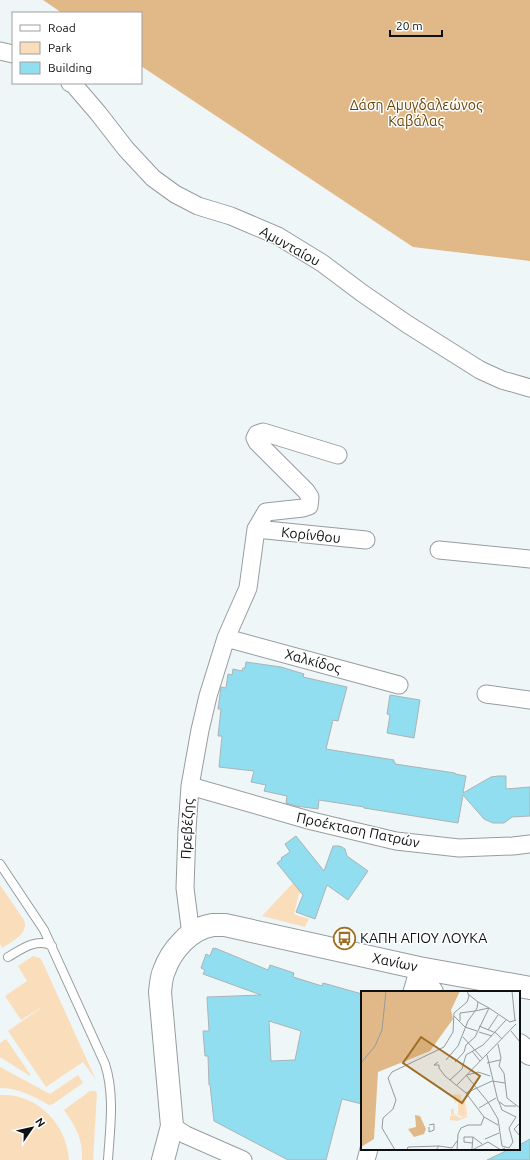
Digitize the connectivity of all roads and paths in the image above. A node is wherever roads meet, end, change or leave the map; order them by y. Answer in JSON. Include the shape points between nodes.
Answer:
{"nodes":[{"id":1,"x":0,"y":51,"type":"edge"},
{"id":2,"x":12,"y":54,"type":"edge"},
{"id":3,"x":72,"y":84,"type":"edge"},
{"id":4,"x":530,"y":388,"type":"edge"},
{"id":5,"x":338,"y":455,"type":"dead end"},
{"id":6,"x":256,"y":529,"type":"junction"},
{"id":7,"x":366,"y":540,"type":"dead end"},
{"id":8,"x":439,"y":550,"type":"dead end"},
{"id":9,"x":530,"y":559,"type":"edge"},
{"id":10,"x":226,"y":638,"type":"junction"},
{"id":11,"x":399,"y":685,"type":"dead end"},
{"id":12,"x":486,"y":694,"type":"dead end"},
{"id":13,"x":530,"y":700,"type":"edge"},
{"id":14,"x":190,"y":786,"type":"junction"},
{"id":15,"x":530,"y":844,"type":"edge"},
{"id":16,"x":0,"y":864,"type":"edge"},
{"id":17,"x":191,"y":935,"type":"junction"},
{"id":18,"x":52,"y":946,"type":"junction"},
{"id":19,"x":8,"y":958,"type":"dead end"},
{"id":20,"x":419,"y":968,"type":"junction"},
{"id":21,"x":530,"y":988,"type":"edge"},
{"id":22,"x":412,"y":991,"type":"edge"},
{"id":23,"x":431,"y":991,"type":"edge"},
{"id":24,"x":520,"y":1046,"type":"edge"},
{"id":25,"x":530,"y":1054,"type":"edge"},
{"id":26,"x":169,"y":1147,"type":"edge"},
{"id":27,"x":370,"y":1150,"type":"edge"},
{"id":28,"x":108,"y":1160,"type":"edge"},
{"id":29,"x":243,"y":1160,"type":"edge"},
{"id":30,"x":366,"y":1160,"type":"edge"}],
"edges":[{"from":1,"to":2,"type":"street"},
{"from":3,"to":4,"type":"street","name":"Αμυνταίου","via":[[153,178],[175,194],[198,206],[231,216],[278,236],[322,263],[407,324],[480,370]]},
{"from":5,"to":6,"type":"street","via":[[263,432],[257,434],[257,442],[310,497],[309,506],[266,512]]},
{"from":6,"to":7,"type":"street","name":"Κορίνθου"},
{"from":6,"to":10,"type":"street","name":"Πρεβέζης","via":[[248,588]]},
{"from":8,"to":9,"type":"street"},
{"from":10,"to":11,"type":"street","name":"Χαλκίδος"},
{"from":10,"to":14,"type":"street","name":"Πρεβέζης","via":[[206,702]]},
{"from":12,"to":13,"type":"street"},
{"from":14,"to":15,"type":"street","name":"Προέκταση Πατρών","via":[[312,822],[396,841],[459,848]]},
{"from":14,"to":17,"type":"street","name":"Πρεβέζης","via":[[185,888]]},
{"from":16,"to":18,"type":"lane"},
{"from":17,"to":20,"type":"street","name":"Χανίων","via":[[212,925],[225,925]]},
{"from":17,"to":26,"type":"street","via":[[170,957],[163,972],[160,992]]},
{"from":18,"to":19,"type":"lane","via":[[42,942],[29,945]]},
{"from":18,"to":28,"type":"lane","via":[[108,1073]]},
{"from":20,"to":21,"type":"street","name":"Χανίων"},
{"from":20,"to":22,"type":"street"},
{"from":20,"to":23,"type":"street"},
{"from":24,"to":25,"type":"street"},
{"from":26,"to":29,"type":"street","via":[[186,1135]]},
{"from":27,"to":30,"type":"street"}]}
